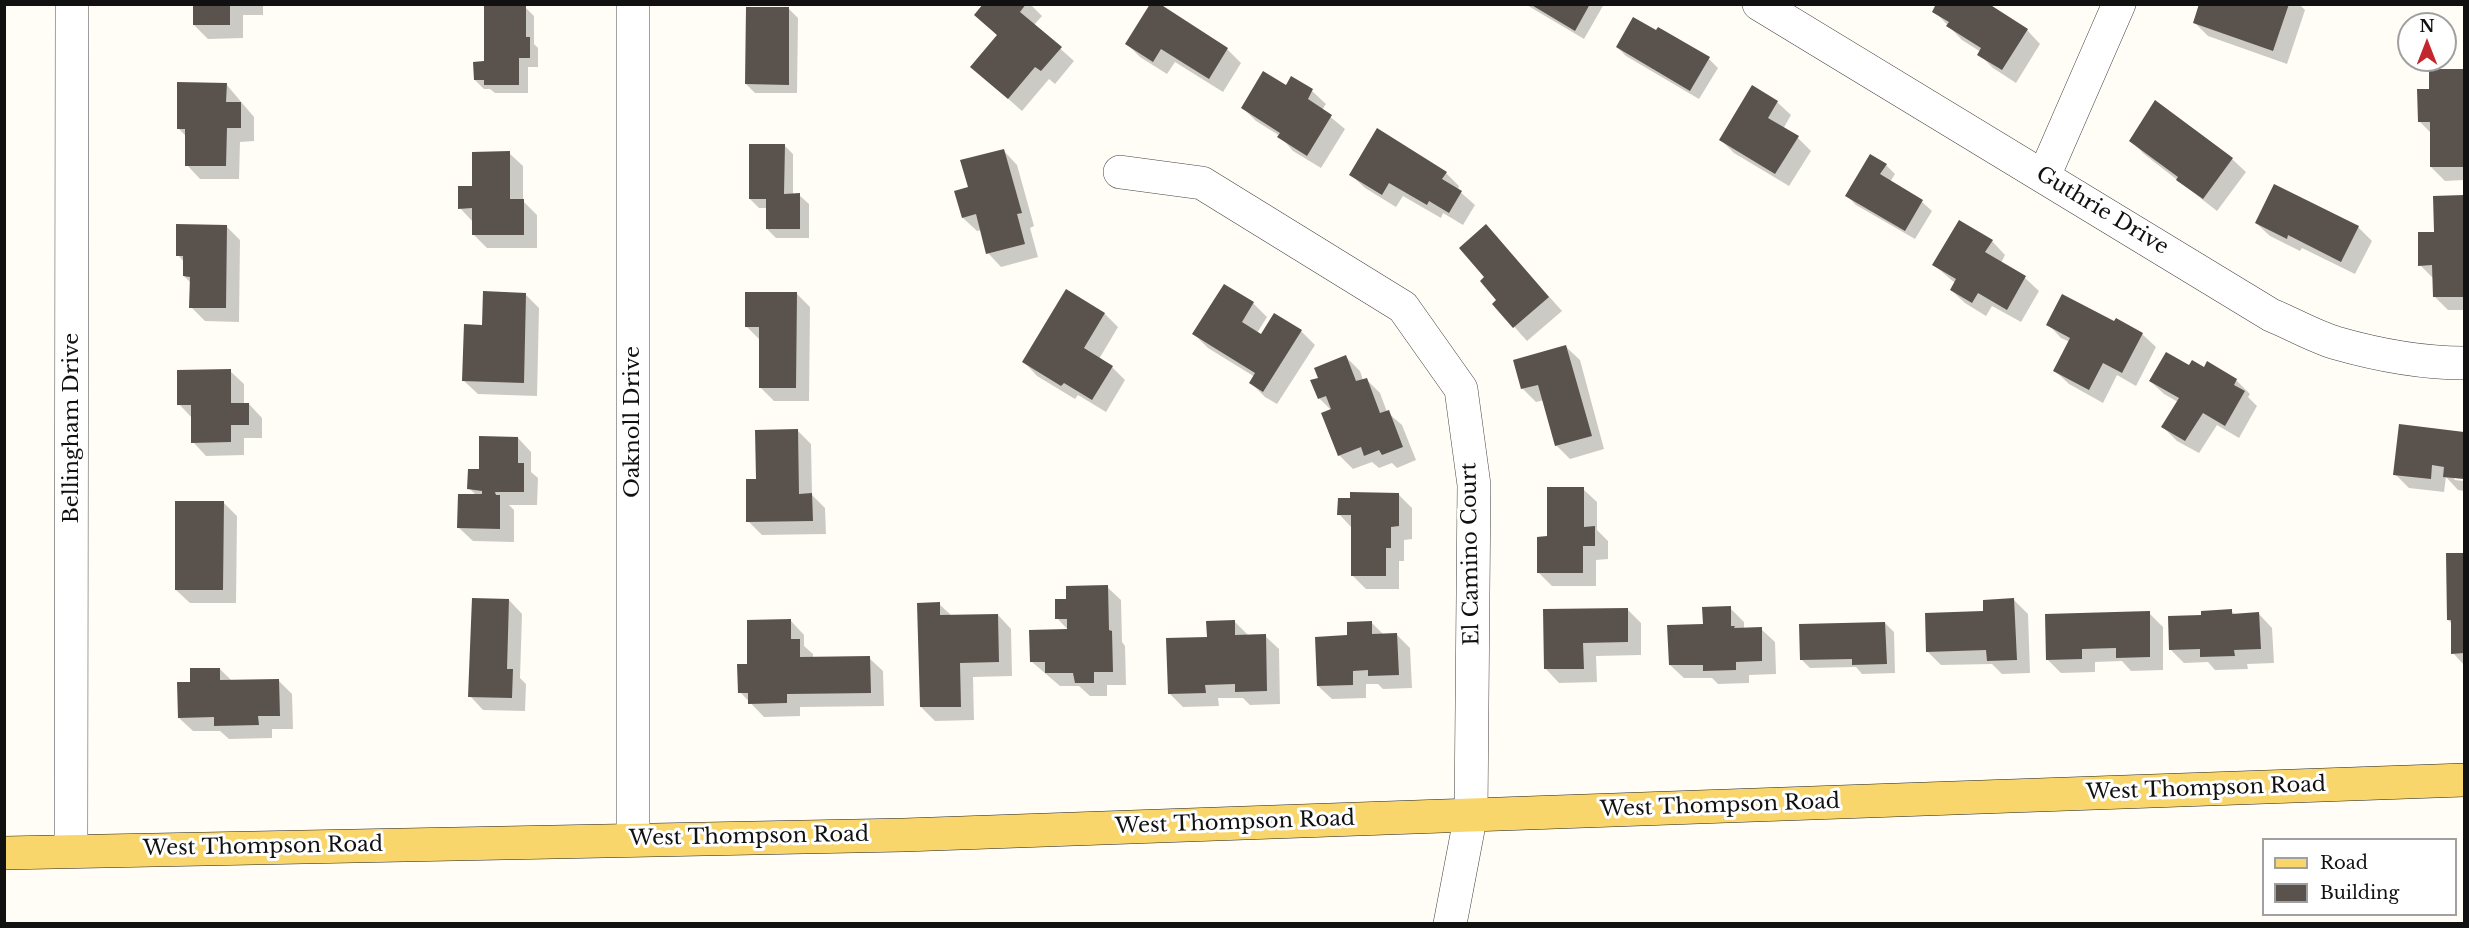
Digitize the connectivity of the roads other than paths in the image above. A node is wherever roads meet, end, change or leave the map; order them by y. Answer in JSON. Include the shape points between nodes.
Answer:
{"nodes":[{"id":1,"x":72,"y":4,"type":"edge"},
{"id":2,"x":633,"y":4,"type":"edge"},
{"id":3,"x":1759,"y":4,"type":"edge"},
{"id":4,"x":2119,"y":4,"type":"edge"},
{"id":5,"x":1120,"y":172,"type":"dead end"},
{"id":6,"x":2044,"y":176,"type":"junction"},
{"id":7,"x":2464,"y":363,"type":"edge"},
{"id":8,"x":2464,"y":780,"type":"edge"},
{"id":9,"x":1471,"y":814,"type":"junction"},
{"id":10,"x":633,"y":839,"type":"junction"},
{"id":11,"x":71,"y":851,"type":"junction"},
{"id":12,"x":4,"y":852,"type":"edge"},
{"id":13,"x":1450,"y":924,"type":"edge"}],
"edges":[{"from":1,"to":11,"type":"street","name":"Bellingham Drive"},
{"from":2,"to":10,"type":"street","name":"Oaknoll Drive"},
{"from":3,"to":6,"type":"street","name":"Guthrie Drive"},
{"from":4,"to":6,"type":"street"},
{"from":5,"to":9,"type":"street","name":"El Camino Court","via":[[1202,183],[1403,307],[1461,389],[1474,485]]},
{"from":6,"to":7,"type":"street","name":"Guthrie Drive","via":[[2293,326],[2337,343],[2408,360]]},
{"from":8,"to":9,"type":"main road","name":"West Thompson Road"},
{"from":9,"to":10,"type":"main road","name":"West Thompson Road","via":[[904,835]]},
{"from":9,"to":13,"type":"street","name":"El Camino Court"},
{"from":10,"to":11,"type":"main road","name":"West Thompson Road"},
{"from":11,"to":12,"type":"main road","name":"West Thompson Road"}]}
